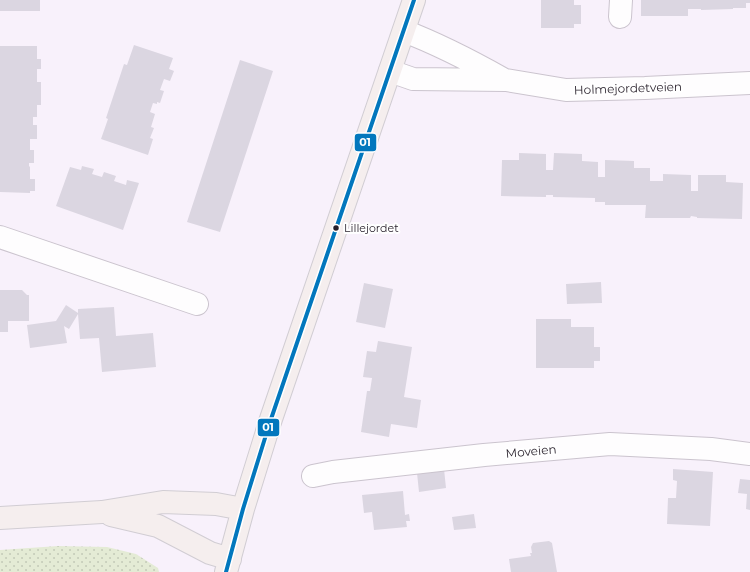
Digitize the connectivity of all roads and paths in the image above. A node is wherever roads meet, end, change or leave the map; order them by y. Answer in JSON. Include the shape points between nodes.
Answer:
{"nodes":[{"id":1,"x":414,"y":0,"type":"edge"},
{"id":2,"x":404,"y":31,"type":"junction"},
{"id":3,"x":390,"y":71,"type":"junction"},
{"id":4,"x":506,"y":80,"type":"junction"},
{"id":5,"x":750,"y":83,"type":"edge"},
{"id":6,"x":0,"y":237,"type":"edge"},
{"id":7,"x":197,"y":304,"type":"dead end"},
{"id":8,"x":750,"y":454,"type":"edge"},
{"id":9,"x":313,"y":476,"type":"dead end"},
{"id":10,"x":243,"y":509,"type":"junction"},
{"id":11,"x":102,"y":512,"type":"junction"},
{"id":12,"x":0,"y":518,"type":"edge"},
{"id":13,"x":228,"y":565,"type":"edge"}],
"edges":[{"from":1,"to":2,"type":"main road"},
{"from":2,"to":3,"type":"main road"},
{"from":2,"to":4,"type":"street","name":"Holmejordetveien"},
{"from":3,"to":4,"type":"street","name":"Holmejordetveien","via":[[413,79]]},
{"from":3,"to":10,"type":"main road","via":[[272,415]]},
{"from":4,"to":5,"type":"street","name":"Holmejordetveien","via":[[566,90]]},
{"from":6,"to":7,"type":"street"},
{"from":8,"to":9,"type":"street","name":"Moveien","via":[[712,449],[610,444],[484,455]]},
{"from":10,"to":11,"type":"main road","via":[[216,504],[163,502]]},
{"from":10,"to":13,"type":"main road"},
{"from":11,"to":12,"type":"main road"},
{"from":11,"to":13,"type":"main road","via":[[158,526]]}]}
